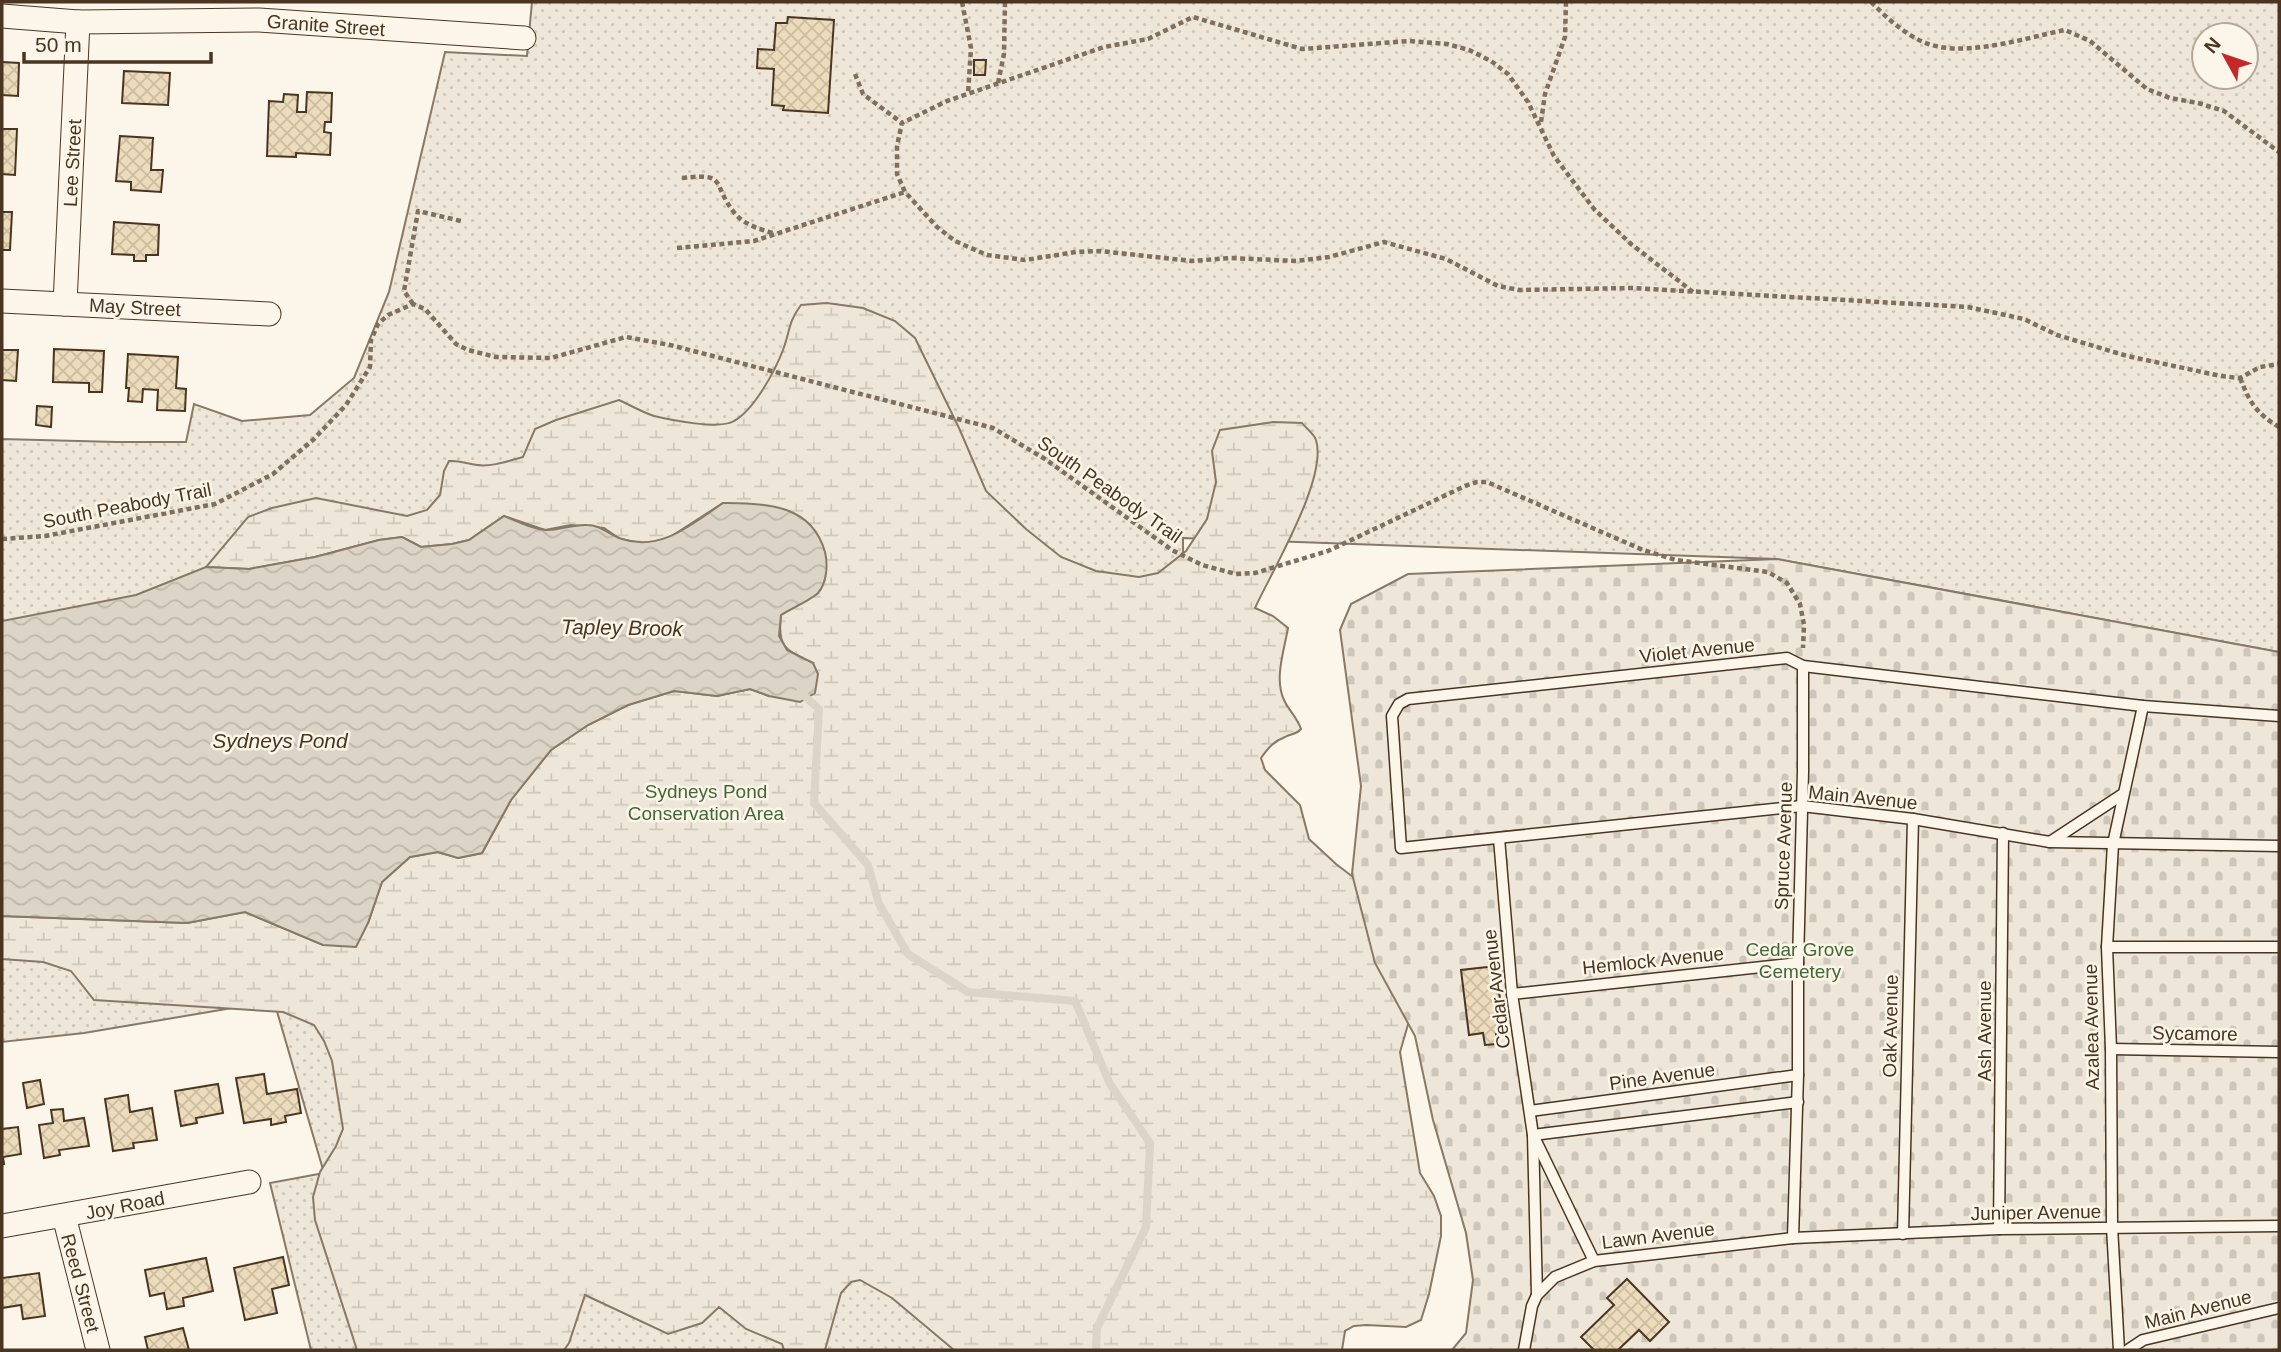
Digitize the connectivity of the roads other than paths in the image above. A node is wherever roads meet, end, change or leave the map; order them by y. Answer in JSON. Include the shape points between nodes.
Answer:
{"nodes":[{"id":1,"x":2,"y":16,"type":"edge"},
{"id":2,"x":78,"y":22,"type":"junction"},
{"id":3,"x":524,"y":38,"type":"dead end"},
{"id":4,"x":2,"y":301,"type":"edge"},
{"id":5,"x":65,"y":304,"type":"junction"},
{"id":6,"x":269,"y":314,"type":"dead end"},
{"id":7,"x":1803,"y":666,"type":"junction"},
{"id":8,"x":2143,"y":706,"type":"junction"},
{"id":9,"x":2279,"y":716,"type":"edge"},
{"id":10,"x":2123,"y":794,"type":"junction"},
{"id":11,"x":1802,"y":806,"type":"junction"},
{"id":12,"x":1913,"y":819,"type":"junction"},
{"id":13,"x":2003,"y":833,"type":"junction"},
{"id":14,"x":1499,"y":838,"type":"junction"},
{"id":15,"x":2050,"y":842,"type":"junction"},
{"id":16,"x":2113,"y":844,"type":"junction"},
{"id":17,"x":2279,"y":846,"type":"edge"},
{"id":18,"x":1401,"y":848,"type":"joint"},
{"id":19,"x":2107,"y":947,"type":"junction"},
{"id":20,"x":2279,"y":947,"type":"edge"},
{"id":21,"x":1798,"y":963,"type":"junction"},
{"id":22,"x":1512,"y":993,"type":"junction"},
{"id":23,"x":2111,"y":1049,"type":"junction"},
{"id":24,"x":2279,"y":1052,"type":"edge"},
{"id":25,"x":1798,"y":1074,"type":"junction"},
{"id":26,"x":1798,"y":1102,"type":"junction"},
{"id":27,"x":1530,"y":1111,"type":"junction"},
{"id":28,"x":1533,"y":1135,"type":"junction"},
{"id":29,"x":249,"y":1181,"type":"dead end"},
{"id":30,"x":64,"y":1216,"type":"junction"},
{"id":31,"x":2,"y":1226,"type":"edge"},
{"id":32,"x":2279,"y":1226,"type":"edge"},
{"id":33,"x":2112,"y":1227,"type":"junction"},
{"id":34,"x":1999,"y":1229,"type":"junction"},
{"id":35,"x":1903,"y":1234,"type":"junction"},
{"id":36,"x":1793,"y":1238,"type":"junction"},
{"id":37,"x":1594,"y":1261,"type":"junction"},
{"id":38,"x":1537,"y":1295,"type":"junction"},
{"id":39,"x":2279,"y":1308,"type":"edge"},
{"id":40,"x":98,"y":1350,"type":"edge"},
{"id":41,"x":1524,"y":1350,"type":"edge"},
{"id":42,"x":2119,"y":1350,"type":"edge"},
{"id":43,"x":2128,"y":1350,"type":"edge"}],
"edges":[{"from":1,"to":2,"type":"street","name":"Granite Street"},
{"from":2,"to":3,"type":"street","name":"Granite Street","via":[[259,20]]},
{"from":2,"to":5,"type":"street","name":"Lee Street"},
{"from":4,"to":5,"type":"street","name":"May Street"},
{"from":5,"to":6,"type":"street","name":"May Street"},
{"from":7,"to":8,"type":"lane","name":"Violet Avenue"},
{"from":7,"to":11,"type":"lane","name":"Spruce Avenue"},
{"from":7,"to":18,"type":"lane","name":"Violet Avenue","via":[[1791,659],[1746,662],[1405,700],[1392,716]]},
{"from":8,"to":9,"type":"lane","name":"Violet Avenue"},
{"from":8,"to":10,"type":"lane","name":"Azalea Avenue"},
{"from":10,"to":15,"type":"lane"},
{"from":10,"to":16,"type":"lane","name":"Azalea Avenue"},
{"from":11,"to":12,"type":"lane","name":"Main Avenue"},
{"from":11,"to":14,"type":"lane","name":"Main Avenue"},
{"from":11,"to":21,"type":"lane","name":"Spruce Avenue"},
{"from":12,"to":13,"type":"lane","name":"Main Avenue"},
{"from":12,"to":35,"type":"lane","name":"Oak Avenue"},
{"from":13,"to":15,"type":"lane","name":"Main Avenue"},
{"from":13,"to":34,"type":"lane","name":"Ash Avenue"},
{"from":14,"to":18,"type":"lane","name":"Main Avenue"},
{"from":14,"to":22,"type":"lane","name":"Cedar Avenue"},
{"from":15,"to":16,"type":"lane","name":"Main Avenue"},
{"from":16,"to":17,"type":"lane","name":"Main Avenue"},
{"from":16,"to":19,"type":"lane","name":"Azalea Avenue"},
{"from":19,"to":20,"type":"lane"},
{"from":19,"to":23,"type":"lane","name":"Azalea Avenue"},
{"from":21,"to":22,"type":"lane","name":"Hemlock Avenue"},
{"from":21,"to":25,"type":"lane","name":"Spruce Avenue"},
{"from":22,"to":27,"type":"lane","name":"Cedar Avenue"},
{"from":23,"to":24,"type":"lane","name":"Sycamore"},
{"from":23,"to":33,"type":"lane","name":"Azalea Avenue"},
{"from":25,"to":26,"type":"lane","name":"Spruce Avenue"},
{"from":25,"to":27,"type":"lane","name":"Pine Avenue"},
{"from":26,"to":28,"type":"lane"},
{"from":26,"to":36,"type":"lane","name":"Spruce Avenue"},
{"from":27,"to":28,"type":"lane","name":"Cedar Avenue"},
{"from":28,"to":37,"type":"lane","name":"Cedar Avenue"},
{"from":28,"to":38,"type":"lane","name":"Cedar Avenue"},
{"from":29,"to":30,"type":"street","name":"Joy Road"},
{"from":30,"to":31,"type":"street","name":"Joy Road"},
{"from":30,"to":40,"type":"street","name":"Reed Street"},
{"from":32,"to":33,"type":"lane","name":"Juniper Avenue"},
{"from":33,"to":34,"type":"lane","name":"Juniper Avenue"},
{"from":33,"to":42,"type":"lane","name":"Azalea Avenue"},
{"from":34,"to":35,"type":"lane","name":"Juniper Avenue"},
{"from":35,"to":36,"type":"lane","name":"Juniper Avenue"},
{"from":36,"to":37,"type":"lane","name":"Lawn Avenue"},
{"from":37,"to":38,"type":"lane","name":"Lawn Avenue","via":[[1555,1277]]},
{"from":38,"to":41,"type":"lane","name":"Cedar Avenue"},
{"from":39,"to":43,"type":"lane","name":"Main Avenue","via":[[2143,1340]]}]}
